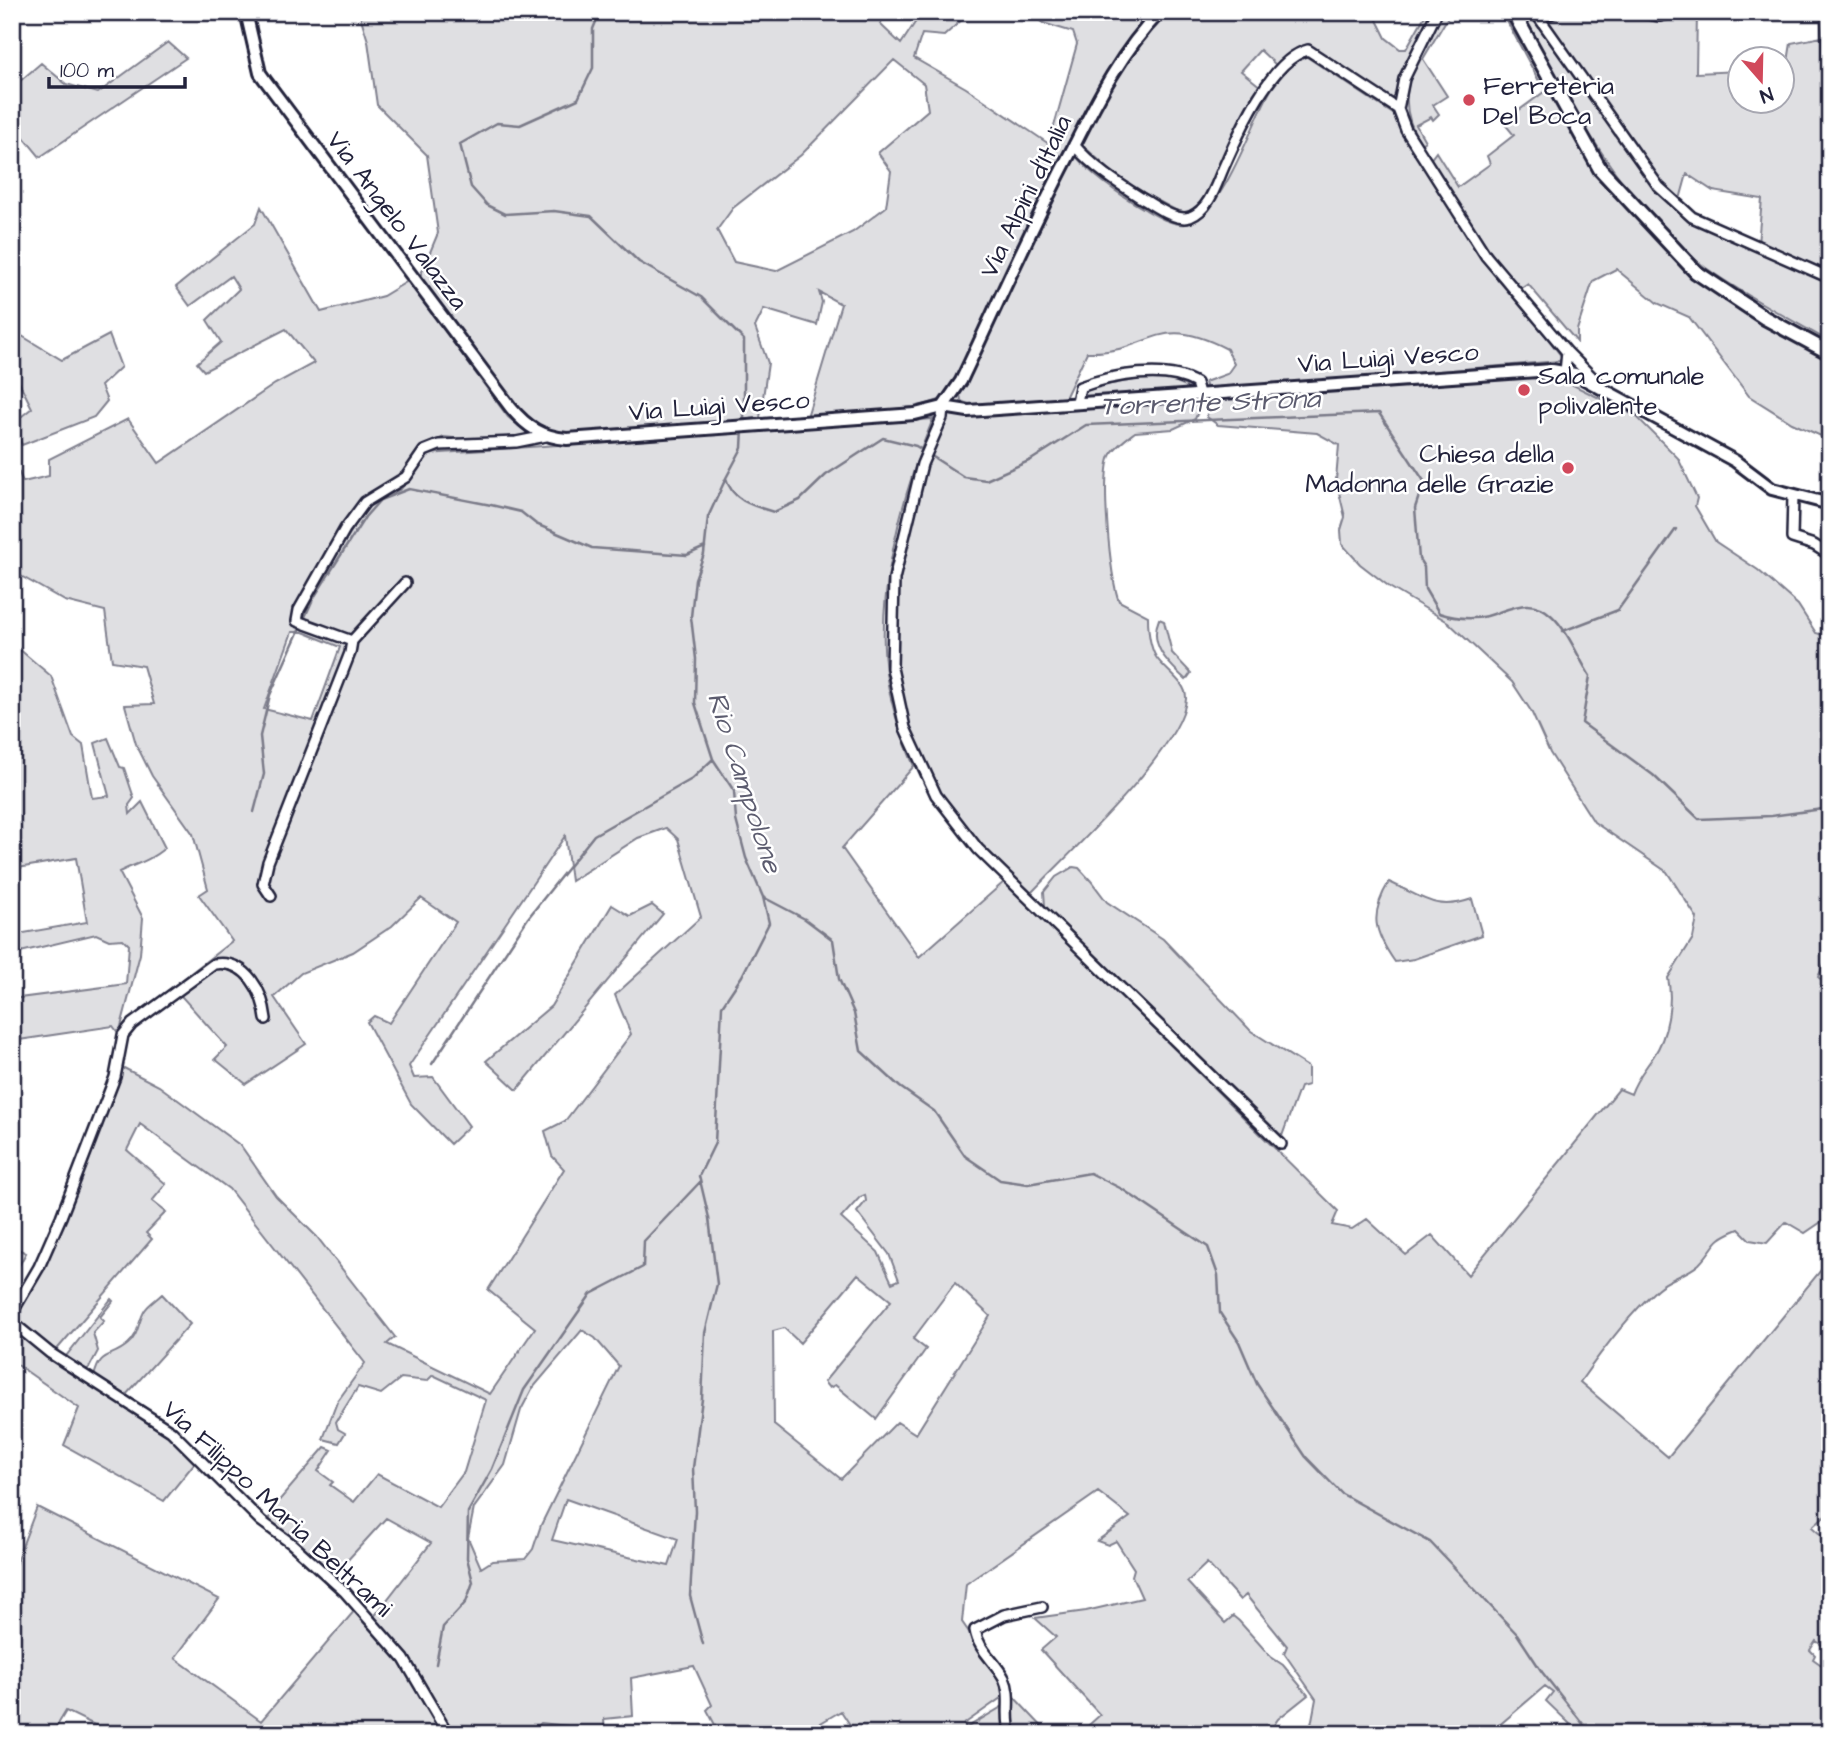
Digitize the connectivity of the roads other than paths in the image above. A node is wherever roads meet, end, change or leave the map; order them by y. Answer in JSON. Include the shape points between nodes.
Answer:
{"nodes":[{"id":1,"x":246,"y":12,"type":"edge"},
{"id":2,"x":1160,"y":12,"type":"edge"},
{"id":3,"x":1437,"y":12,"type":"edge"},
{"id":4,"x":1555,"y":12,"type":"edge"},
{"id":5,"x":1638,"y":12,"type":"edge"},
{"id":6,"x":1677,"y":12,"type":"edge"},
{"id":7,"x":1520,"y":14,"type":"edge"},
{"id":8,"x":1537,"y":15,"type":"edge"},
{"id":9,"x":1398,"y":109,"type":"junction"},
{"id":10,"x":1074,"y":145,"type":"junction"},
{"id":11,"x":1830,"y":278,"type":"edge"},
{"id":12,"x":1567,"y":352,"type":"junction"},
{"id":13,"x":1830,"y":353,"type":"edge"},
{"id":14,"x":1565,"y":372,"type":"junction"},
{"id":15,"x":1199,"y":393,"type":"junction"},
{"id":16,"x":1610,"y":396,"type":"junction"},
{"id":17,"x":1077,"y":402,"type":"junction"},
{"id":18,"x":943,"y":407,"type":"junction"},
{"id":19,"x":546,"y":436,"type":"junction"},
{"id":20,"x":1793,"y":495,"type":"junction"},
{"id":21,"x":1830,"y":504,"type":"edge"},
{"id":22,"x":1830,"y":555,"type":"edge"},
{"id":23,"x":405,"y":583,"type":"dead end"},
{"id":24,"x":352,"y":641,"type":"junction"},
{"id":25,"x":271,"y":896,"type":"dead end"},
{"id":26,"x":266,"y":1019,"type":"dead end"},
{"id":27,"x":1281,"y":1144,"type":"dead end"},
{"id":28,"x":12,"y":1313,"type":"edge"},
{"id":29,"x":12,"y":1322,"type":"edge"},
{"id":30,"x":1042,"y":1607,"type":"dead end"},
{"id":31,"x":448,"y":1734,"type":"edge"},
{"id":32,"x":1011,"y":1734,"type":"edge"}],
"edges":[{"from":1,"to":19,"type":"street","name":"Via Angelo Valazza","via":[[265,80],[512,408]]},
{"from":2,"to":10,"type":"street","name":"Via Alpini d'Italia","via":[[1107,81]]},
{"from":3,"to":9,"type":"street","via":[[1404,79]]},
{"from":4,"to":8,"type":"street"},
{"from":5,"to":6,"type":"street","via":[[1660,16]]},
{"from":7,"to":13,"type":"main road","via":[[1600,169],[1617,188],[1696,272],[1765,318]]},
{"from":8,"to":11,"type":"street","via":[[1659,187],[1692,217]]},
{"from":9,"to":10,"type":"street","via":[[1327,60],[1308,50],[1298,52],[1271,78],[1214,190],[1191,217],[1178,218],[1134,193],[1090,164]]},
{"from":9,"to":12,"type":"street","via":[[1406,130],[1486,256]]},
{"from":10,"to":18,"type":"street","name":"Via Alpini d'Italia","via":[[957,388]]},
{"from":12,"to":14,"type":"street"},
{"from":12,"to":16,"type":"street"},
{"from":14,"to":15,"type":"street","name":"Via Luigi Vesco","via":[[1522,370]]},
{"from":14,"to":16,"type":"street"},
{"from":15,"to":17,"type":"street","name":"Via Luigi Vesco"},
{"from":15,"to":17,"type":"street","via":[[1196,383],[1186,377],[1151,375],[1098,380],[1080,387]]},
{"from":16,"to":20,"type":"street","via":[[1735,461],[1772,489]]},
{"from":17,"to":18,"type":"street","name":"Via Luigi Vesco","via":[[968,411]]},
{"from":18,"to":19,"type":"street","name":"Via Luigi Vesco","via":[[915,414],[567,439]]},
{"from":18,"to":27,"type":"street","via":[[922,464],[894,579],[892,668],[905,728],[936,795],[978,849]]},
{"from":19,"to":24,"type":"street","name":"Via Luigi Vesco","via":[[439,445],[424,451],[406,477],[365,502],[299,610],[298,621]]},
{"from":20,"to":21,"type":"street"},
{"from":20,"to":22,"type":"street","via":[[1792,538]]},
{"from":23,"to":24,"type":"street"},
{"from":24,"to":25,"type":"street","via":[[326,721],[268,862],[263,884]]},
{"from":26,"to":28,"type":"street","via":[[254,982],[226,962],[215,964],[132,1024],[123,1035],[110,1088],[39,1268]]},
{"from":29,"to":31,"type":"street","name":"Via Filippo Maria Beltrami","via":[[50,1353],[171,1431],[261,1521],[345,1592],[404,1659]]},
{"from":30,"to":32,"type":"street","via":[[1004,1615],[975,1630],[1009,1691]]}]}
